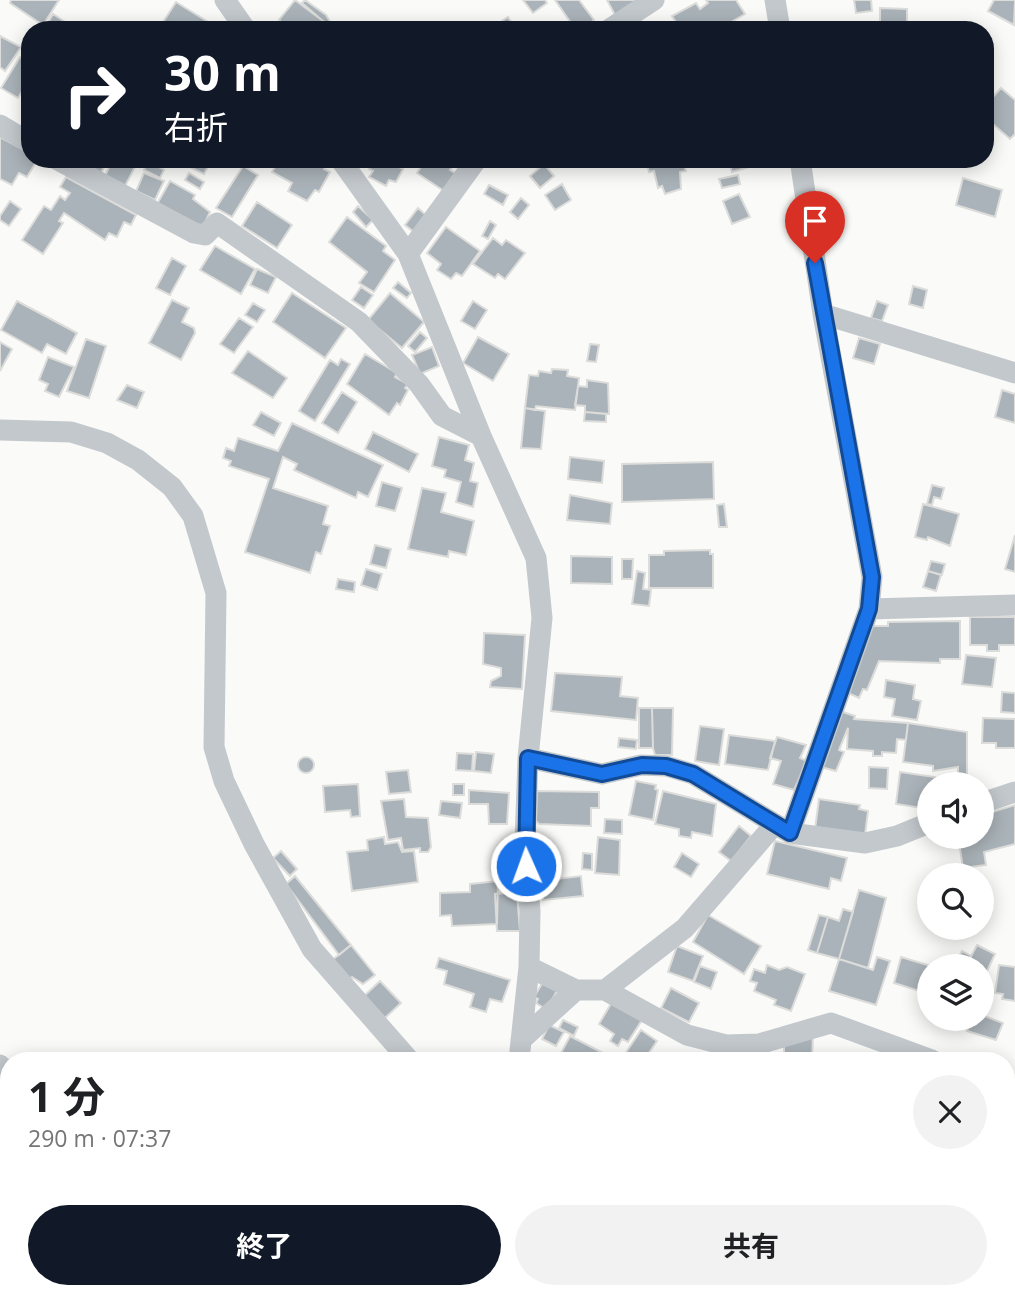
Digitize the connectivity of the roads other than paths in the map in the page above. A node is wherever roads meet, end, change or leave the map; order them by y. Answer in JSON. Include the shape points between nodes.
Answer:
{"nodes":[{"id":1,"x":225,"y":0,"type":"edge"},
{"id":2,"x":654,"y":0,"type":"edge"},
{"id":3,"x":775,"y":0,"type":"edge"},
{"id":4,"x":240,"y":21,"type":"edge"},
{"id":5,"x":622,"y":21,"type":"edge"},
{"id":6,"x":778,"y":21,"type":"edge"},
{"id":7,"x":0,"y":125,"type":"edge"},
{"id":8,"x":21,"y":138,"type":"edge"},
{"id":9,"x":73,"y":168,"type":"edge"},
{"id":10,"x":346,"y":168,"type":"edge"},
{"id":11,"x":470,"y":168,"type":"edge"},
{"id":12,"x":801,"y":168,"type":"edge"},
{"id":13,"x":408,"y":254,"type":"junction"},
{"id":14,"x":823,"y":314,"type":"junction"},
{"id":15,"x":1015,"y":373,"type":"edge"},
{"id":16,"x":0,"y":430,"type":"edge"},
{"id":17,"x":481,"y":436,"type":"junction"},
{"id":18,"x":1015,"y":606,"type":"edge"},
{"id":19,"x":869,"y":609,"type":"junction"},
{"id":20,"x":528,"y":758,"type":"junction"},
{"id":21,"x":1015,"y":792,"type":"edge"},
{"id":22,"x":994,"y":799,"type":"edge"},
{"id":23,"x":917,"y":828,"type":"edge"},
{"id":24,"x":783,"y":829,"type":"junction"},
{"id":25,"x":529,"y":967,"type":"junction"},
{"id":26,"x":576,"y":990,"type":"junction"},
{"id":27,"x":605,"y":990,"type":"junction"},
{"id":28,"x":520,"y":1050,"type":"edge"},
{"id":29,"x":402,"y":1052,"type":"edge"},
{"id":30,"x":910,"y":1052,"type":"edge"}],
"edges":[{"from":1,"to":4,"type":"street"},
{"from":2,"to":5,"type":"street"},
{"from":3,"to":6,"type":"street"},
{"from":7,"to":8,"type":"street"},
{"from":9,"to":17,"type":"street","via":[[194,233],[205,234],[217,223],[359,322],[419,384],[442,416]]},
{"from":10,"to":13,"type":"street"},
{"from":11,"to":13,"type":"street"},
{"from":12,"to":14,"type":"street"},
{"from":13,"to":17,"type":"street"},
{"from":14,"to":15,"type":"street"},
{"from":14,"to":19,"type":"street","via":[[868,542]]},
{"from":16,"to":29,"type":"street","via":[[71,432],[107,443],[172,487],[193,516],[216,593],[214,747],[224,781],[312,949]]},
{"from":17,"to":20,"type":"street","via":[[537,558],[542,618]]},
{"from":18,"to":19,"type":"street"},
{"from":19,"to":24,"type":"street"},
{"from":20,"to":24,"type":"street","via":[[602,774],[642,765],[666,766],[693,774]]},
{"from":20,"to":25,"type":"street"},
{"from":21,"to":22,"type":"street"},
{"from":23,"to":24,"type":"street","via":[[865,843]]},
{"from":24,"to":27,"type":"street","via":[[685,929]]},
{"from":25,"to":26,"type":"street"},
{"from":25,"to":28,"type":"street"},
{"from":26,"to":27,"type":"street"},
{"from":26,"to":28,"type":"street"},
{"from":27,"to":30,"type":"street","via":[[687,1035],[726,1045],[759,1044],[831,1023]]}]}
